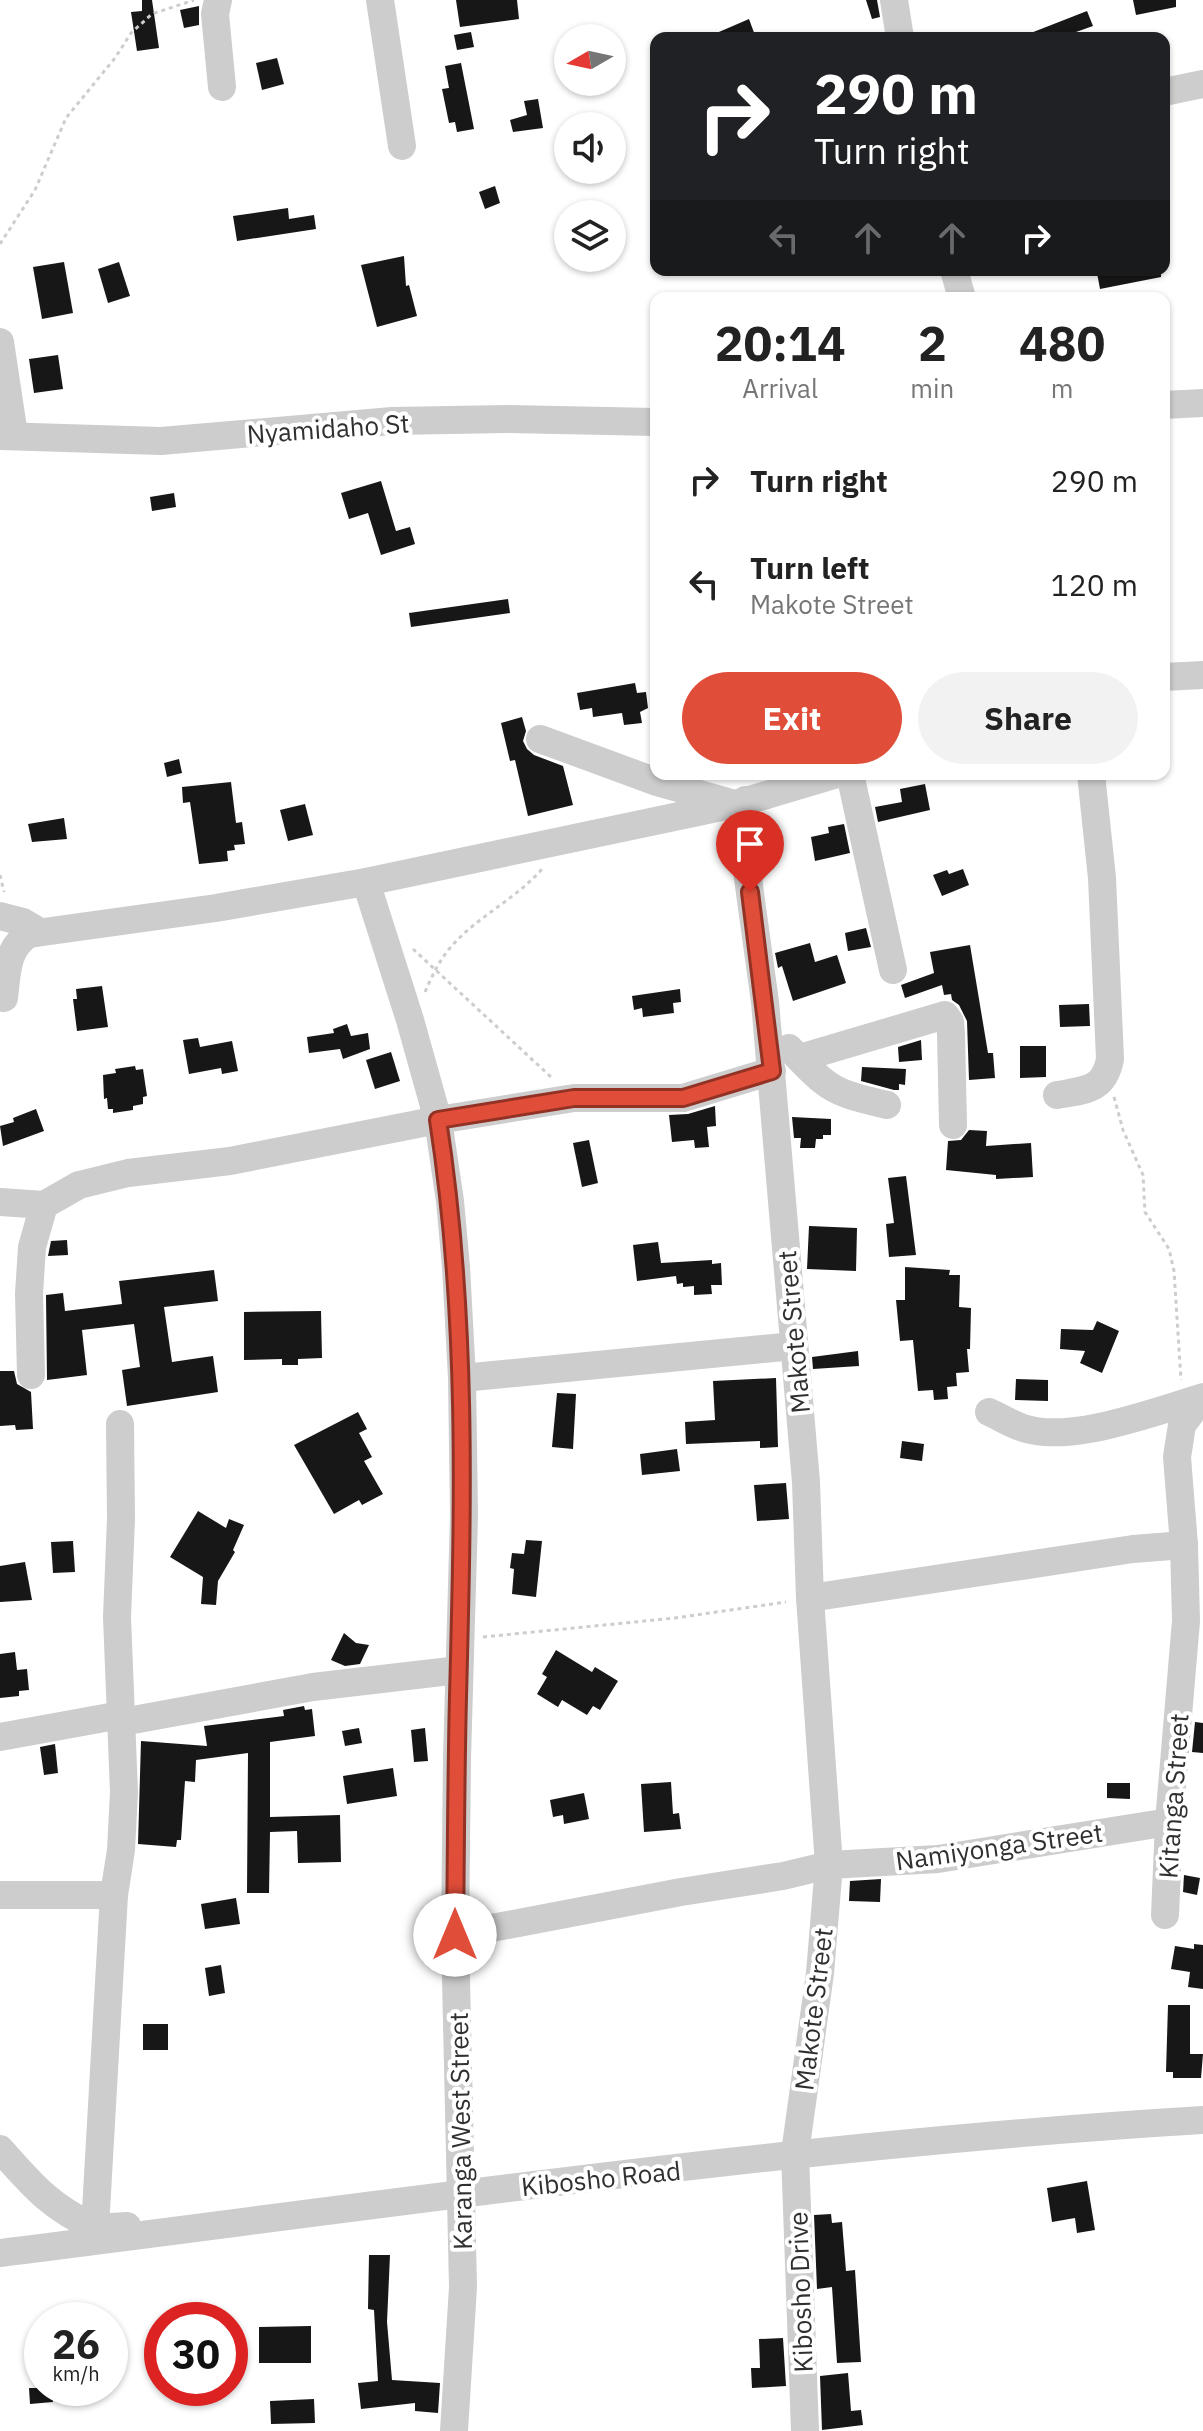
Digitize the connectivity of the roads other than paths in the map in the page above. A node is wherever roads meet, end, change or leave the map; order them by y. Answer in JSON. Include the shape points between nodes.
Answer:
{"nodes":[{"id":1,"x":218,"y":0,"type":"edge"},
{"id":2,"x":380,"y":0,"type":"edge"},
{"id":3,"x":894,"y":0,"type":"edge"},
{"id":4,"x":899,"y":32,"type":"edge"},
{"id":5,"x":1203,"y":84,"type":"edge"},
{"id":6,"x":222,"y":87,"type":"dead end"},
{"id":7,"x":1170,"y":91,"type":"edge"},
{"id":8,"x":402,"y":146,"type":"dead end"},
{"id":9,"x":0,"y":342,"type":"edge"},
{"id":10,"x":1203,"y":403,"type":"edge"},
{"id":11,"x":1170,"y":405,"type":"edge"},
{"id":12,"x":650,"y":422,"type":"edge"},
{"id":13,"x":7,"y":436,"type":"edge"},
{"id":14,"x":1203,"y":675,"type":"edge"},
{"id":15,"x":1170,"y":677,"type":"edge"},
{"id":16,"x":540,"y":739,"type":"dead end"},
{"id":17,"x":650,"y":779,"type":"edge"},
{"id":18,"x":652,"y":780,"type":"edge"},
{"id":19,"x":816,"y":780,"type":"edge"},
{"id":20,"x":851,"y":780,"type":"edge"},
{"id":21,"x":1092,"y":780,"type":"edge"},
{"id":22,"x":740,"y":802,"type":"junction"},
{"id":23,"x":366,"y":882,"type":"junction"},
{"id":24,"x":0,"y":916,"type":"edge"},
{"id":25,"x":40,"y":932,"type":"junction"},
{"id":26,"x":893,"y":970,"type":"dead end"},
{"id":27,"x":4,"y":998,"type":"dead end"},
{"id":28,"x":766,"y":1020,"type":"junction"},
{"id":29,"x":800,"y":1058,"type":"junction"},
{"id":30,"x":772,"y":1071,"type":"junction"},
{"id":31,"x":1057,"y":1095,"type":"dead end"},
{"id":32,"x":887,"y":1105,"type":"dead end"},
{"id":33,"x":438,"y":1120,"type":"junction"},
{"id":34,"x":953,"y":1125,"type":"dead end"},
{"id":35,"x":0,"y":1202,"type":"edge"},
{"id":36,"x":44,"y":1205,"type":"junction"},
{"id":37,"x":794,"y":1346,"type":"junction"},
{"id":38,"x":31,"y":1375,"type":"dead end"},
{"id":39,"x":462,"y":1378,"type":"junction"},
{"id":40,"x":1195,"y":1400,"type":"edge"},
{"id":41,"x":989,"y":1412,"type":"dead end"},
{"id":42,"x":120,"y":1424,"type":"dead end"},
{"id":43,"x":1184,"y":1545,"type":"junction"},
{"id":44,"x":810,"y":1598,"type":"junction"},
{"id":45,"x":459,"y":1670,"type":"junction"},
{"id":46,"x":122,"y":1718,"type":"junction"},
{"id":47,"x":0,"y":1737,"type":"edge"},
{"id":48,"x":1169,"y":1822,"type":"junction"},
{"id":49,"x":829,"y":1865,"type":"junction"},
{"id":50,"x":0,"y":1895,"type":"edge"},
{"id":51,"x":114,"y":1895,"type":"junction"},
{"id":52,"x":1165,"y":1915,"type":"dead end"},
{"id":53,"x":455,"y":1935,"type":"junction"},
{"id":54,"x":1203,"y":2120,"type":"edge"},
{"id":55,"x":0,"y":2149,"type":"edge"},
{"id":56,"x":795,"y":2153,"type":"junction"},
{"id":57,"x":460,"y":2193,"type":"junction"},
{"id":58,"x":248,"y":2222,"type":"junction"},
{"id":59,"x":95,"y":2228,"type":"junction"},
{"id":60,"x":0,"y":2253,"type":"edge"},
{"id":61,"x":454,"y":2431,"type":"edge"},
{"id":62,"x":805,"y":2431,"type":"edge"}],
"edges":[{"from":1,"to":6,"type":"street"},
{"from":2,"to":8,"type":"street"},
{"from":3,"to":4,"type":"street"},
{"from":5,"to":7,"type":"street"},
{"from":9,"to":13,"type":"street"},
{"from":10,"to":11,"type":"street"},
{"from":12,"to":13,"type":"street","name":"Nyamidaho St","via":[[392,421],[161,441]]},
{"from":14,"to":15,"type":"street"},
{"from":16,"to":17,"type":"street"},
{"from":18,"to":22,"type":"street"},
{"from":19,"to":22,"type":"street"},
{"from":20,"to":26,"type":"street"},
{"from":21,"to":31,"type":"street","via":[[1110,1059],[1107,1074],[1096,1086]]},
{"from":22,"to":23,"type":"street"},
{"from":22,"to":28,"type":"street","name":"Makote Street"},
{"from":23,"to":25,"type":"street"},
{"from":23,"to":33,"type":"street","name":"Karanga West Street"},
{"from":24,"to":25,"type":"street"},
{"from":25,"to":27,"type":"street","via":[[14,946]]},
{"from":28,"to":29,"type":"street"},
{"from":28,"to":30,"type":"street","name":"Makote Street"},
{"from":29,"to":32,"type":"street","via":[[828,1087]]},
{"from":29,"to":34,"type":"street","via":[[945,1015],[951,1034]]},
{"from":30,"to":33,"type":"street","via":[[683,1098],[574,1098]]},
{"from":30,"to":37,"type":"street","name":"Makote Street"},
{"from":33,"to":36,"type":"street","via":[[230,1161],[128,1173],[79,1185]]},
{"from":33,"to":39,"type":"street","name":"Karanga West Street","via":[[450,1201]]},
{"from":35,"to":36,"type":"street"},
{"from":36,"to":38,"type":"street","via":[[32,1247]]},
{"from":37,"to":39,"type":"street"},
{"from":37,"to":44,"type":"street","name":"Makote Street"},
{"from":39,"to":45,"type":"street","name":"Karanga West Street"},
{"from":40,"to":41,"type":"street","via":[[1095,1429],[1058,1433],[1025,1429]]},
{"from":40,"to":43,"type":"street","name":"Kitanga Street","via":[[1182,1425],[1177,1457]]},
{"from":42,"to":46,"type":"street","via":[[117,1617]]},
{"from":43,"to":44,"type":"street"},
{"from":43,"to":48,"type":"street","name":"Kitanga Street","via":[[1186,1621]]},
{"from":44,"to":49,"type":"street","name":"Makote Street"},
{"from":45,"to":46,"type":"street"},
{"from":45,"to":53,"type":"street","name":"Karanga West Street"},
{"from":46,"to":47,"type":"street"},
{"from":46,"to":51,"type":"street","via":[[124,1792]]},
{"from":48,"to":49,"type":"street","name":"Namiyonga Street","via":[[938,1859]]},
{"from":48,"to":52,"type":"street","name":"Kitanga Street"},
{"from":49,"to":53,"type":"street"},
{"from":49,"to":56,"type":"street","name":"Makote Street"},
{"from":50,"to":51,"type":"street"},
{"from":51,"to":59,"type":"street"},
{"from":53,"to":57,"type":"street","name":"Karanga West Street"},
{"from":54,"to":56,"type":"street","name":"Kibosho Road"},
{"from":55,"to":59,"type":"street","via":[[49,2202]]},
{"from":56,"to":57,"type":"street","name":"Kibosho Road"},
{"from":56,"to":62,"type":"street","name":"Kibosho Drive"},
{"from":57,"to":58,"type":"street","name":"Kibosho Road"},
{"from":57,"to":61,"type":"street","name":"Karanga West Street","via":[[463,2287]]},
{"from":58,"to":59,"type":"street"},
{"from":58,"to":60,"type":"street","name":"Kibosho Road"}]}
